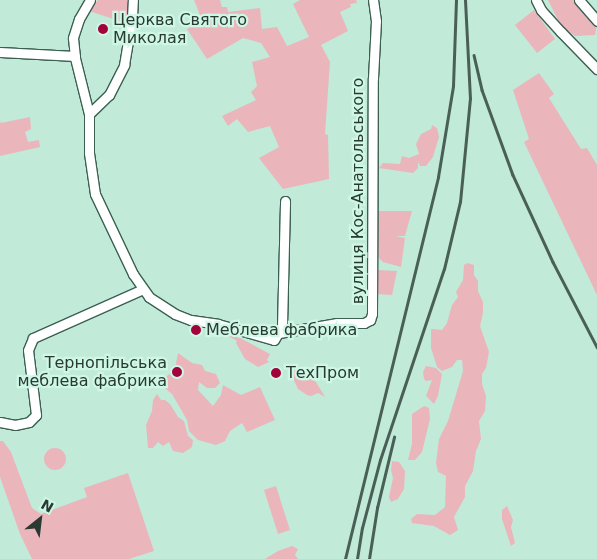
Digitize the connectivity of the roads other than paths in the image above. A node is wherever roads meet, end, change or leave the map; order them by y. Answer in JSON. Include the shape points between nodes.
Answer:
{"nodes":[{"id":1,"x":90,"y":0,"type":"edge"},
{"id":2,"x":133,"y":0,"type":"edge"},
{"id":3,"x":373,"y":0,"type":"edge"},
{"id":4,"x":536,"y":0,"type":"edge"},
{"id":5,"x":579,"y":0,"type":"edge"},
{"id":6,"x":597,"y":21,"type":"edge"},
{"id":7,"x":0,"y":52,"type":"edge"},
{"id":8,"x":74,"y":56,"type":"junction"},
{"id":9,"x":597,"y":69,"type":"edge"},
{"id":10,"x":89,"y":114,"type":"junction"},
{"id":11,"x":286,"y":201,"type":"dead end"},
{"id":12,"x":143,"y":289,"type":"junction"},
{"id":13,"x":277,"y":337,"type":"junction"},
{"id":14,"x":0,"y":422,"type":"edge"}],
"edges":[{"from":1,"to":8,"type":"street","via":[[73,38]]},
{"from":2,"to":10,"type":"street","via":[[124,65],[109,94]]},
{"from":3,"to":13,"type":"street","name":"вулиця Кос-Анатольського","via":[[376,21],[372,314],[370,320],[364,322],[337,323]]},
{"from":4,"to":9,"type":"street","via":[[541,10]]},
{"from":5,"to":6,"type":"street"},
{"from":7,"to":8,"type":"street"},
{"from":8,"to":10,"type":"street"},
{"from":10,"to":12,"type":"street","via":[[89,153],[95,194],[129,267]]},
{"from":11,"to":13,"type":"street","via":[[282,326]]},
{"from":12,"to":13,"type":"street","via":[[158,304],[191,320]]},
{"from":12,"to":14,"type":"street","via":[[33,338],[28,350],[36,415],[29,422],[15,425]]}]}
